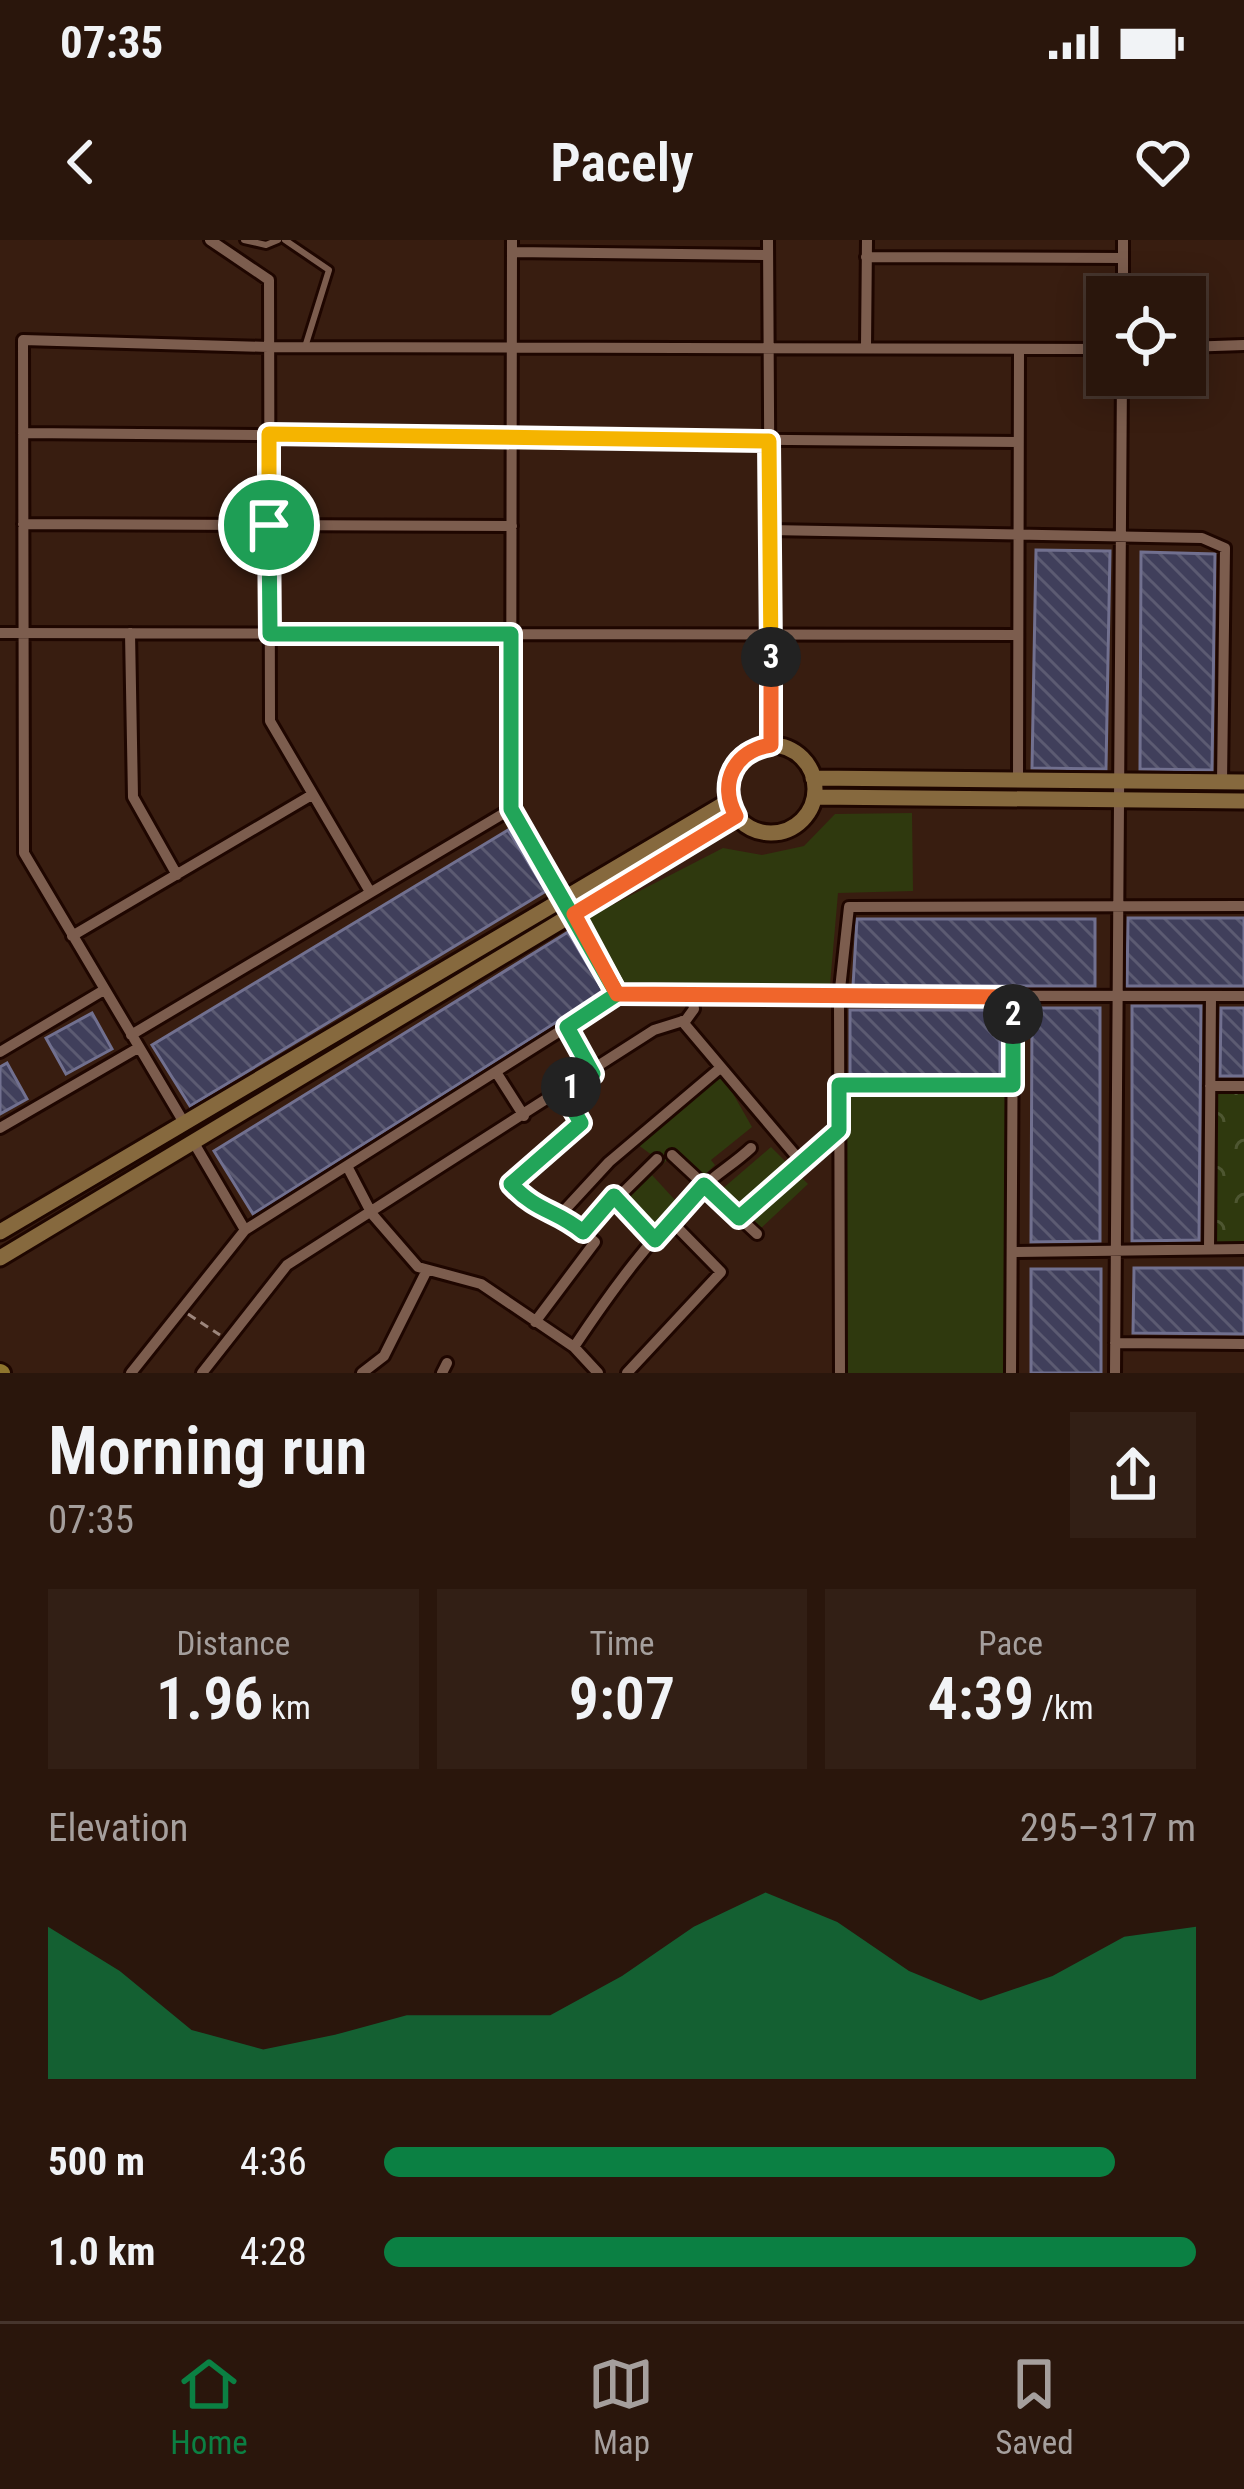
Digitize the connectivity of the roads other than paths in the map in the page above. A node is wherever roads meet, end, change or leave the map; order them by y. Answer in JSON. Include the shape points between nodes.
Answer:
{"nodes":[{"id":1,"x":210,"y":240,"type":"edge"},
{"id":2,"x":244,"y":240,"type":"edge"},
{"id":3,"x":282,"y":240,"type":"edge"},
{"id":4,"x":768,"y":240,"type":"edge"},
{"id":5,"x":867,"y":240,"type":"edge"},
{"id":6,"x":1123,"y":240,"type":"edge"},
{"id":7,"x":512,"y":246,"type":"edge"},
{"id":8,"x":768,"y":255,"type":"junction"},
{"id":9,"x":866,"y":257,"type":"junction"},
{"id":10,"x":1124,"y":258,"type":"junction"},
{"id":11,"x":1124,"y":276,"type":"edge"},
{"id":12,"x":1244,"y":345,"type":"edge"},
{"id":13,"x":1206,"y":346,"type":"edge"},
{"id":14,"x":268,"y":347,"type":"junction"},
{"id":15,"x":305,"y":347,"type":"junction"},
{"id":16,"x":866,"y":347,"type":"junction"},
{"id":17,"x":512,"y":348,"type":"junction"},
{"id":18,"x":769,"y":349,"type":"junction"},
{"id":19,"x":1019,"y":349,"type":"junction"},
{"id":20,"x":1086,"y":349,"type":"edge"},
{"id":21,"x":1123,"y":396,"type":"edge"},
{"id":22,"x":23,"y":433,"type":"junction"},
{"id":23,"x":269,"y":434,"type":"junction"},
{"id":24,"x":512,"y":435,"type":"junction"},
{"id":25,"x":769,"y":441,"type":"junction"},
{"id":26,"x":1017,"y":442,"type":"junction"},
{"id":27,"x":23,"y":524,"type":"junction"},
{"id":28,"x":269,"y":525,"type":"junction"},
{"id":29,"x":512,"y":526,"type":"junction"},
{"id":30,"x":770,"y":530,"type":"junction"},
{"id":31,"x":1018,"y":534,"type":"junction"},
{"id":32,"x":1122,"y":536,"type":"junction"},
{"id":33,"x":0,"y":633,"type":"edge"},
{"id":34,"x":23,"y":633,"type":"junction"},
{"id":35,"x":130,"y":633,"type":"junction"},
{"id":36,"x":270,"y":634,"type":"junction"},
{"id":37,"x":511,"y":634,"type":"junction"},
{"id":38,"x":771,"y":635,"type":"junction"},
{"id":39,"x":1018,"y":635,"type":"junction"},
{"id":40,"x":771,"y":745,"type":"junction"},
{"id":41,"x":813,"y":778,"type":"junction"},
{"id":42,"x":1018,"y":779,"type":"junction"},
{"id":43,"x":1117,"y":781,"type":"junction"},
{"id":44,"x":1222,"y":782,"type":"junction"},
{"id":45,"x":1244,"y":782,"type":"edge"},
{"id":46,"x":310,"y":796,"type":"junction"},
{"id":47,"x":814,"y":797,"type":"junction"},
{"id":48,"x":1117,"y":800,"type":"junction"},
{"id":49,"x":1244,"y":801,"type":"edge"},
{"id":50,"x":733,"y":808,"type":"junction"},
{"id":51,"x":511,"y":809,"type":"junction"},
{"id":52,"x":177,"y":875,"type":"junction"},
{"id":53,"x":369,"y":890,"type":"junction"},
{"id":54,"x":1115,"y":905,"type":"junction"},
{"id":55,"x":569,"y":906,"type":"junction"},
{"id":56,"x":1244,"y":906,"type":"edge"},
{"id":57,"x":72,"y":936,"type":"junction"},
{"id":58,"x":104,"y":990,"type":"junction"},
{"id":59,"x":617,"y":994,"type":"junction"},
{"id":60,"x":692,"y":996,"type":"junction"},
{"id":61,"x":1210,"y":996,"type":"junction"},
{"id":62,"x":1244,"y":996,"type":"edge"},
{"id":63,"x":1013,"y":997,"type":"junction"},
{"id":64,"x":839,"y":998,"type":"junction"},
{"id":65,"x":1115,"y":998,"type":"junction"},
{"id":66,"x":682,"y":1021,"type":"junction"},
{"id":67,"x":567,"y":1027,"type":"junction"},
{"id":68,"x":131,"y":1035,"type":"junction"},
{"id":69,"x":138,"y":1048,"type":"junction"},
{"id":70,"x":0,"y":1052,"type":"edge"},
{"id":71,"x":719,"y":1069,"type":"junction"},
{"id":72,"x":496,"y":1072,"type":"junction"},
{"id":73,"x":593,"y":1074,"type":"junction"},
{"id":74,"x":839,"y":1085,"type":"junction"},
{"id":75,"x":1013,"y":1085,"type":"junction"},
{"id":76,"x":1210,"y":1086,"type":"junction"},
{"id":77,"x":1244,"y":1086,"type":"edge"},
{"id":78,"x":563,"y":1092,"type":"junction"},
{"id":79,"x":524,"y":1116,"type":"junction"},
{"id":80,"x":183,"y":1121,"type":"junction"},
{"id":81,"x":0,"y":1128,"type":"edge"},
{"id":82,"x":839,"y":1130,"type":"junction"},
{"id":83,"x":194,"y":1143,"type":"junction"},
{"id":84,"x":751,"y":1148,"type":"dead end"},
{"id":85,"x":672,"y":1155,"type":"dead end"},
{"id":86,"x":657,"y":1159,"type":"dead end"},
{"id":87,"x":802,"y":1163,"type":"junction"},
{"id":88,"x":347,"y":1166,"type":"junction"},
{"id":89,"x":704,"y":1185,"type":"junction"},
{"id":90,"x":614,"y":1196,"type":"junction"},
{"id":91,"x":372,"y":1214,"type":"junction"},
{"id":92,"x":561,"y":1214,"type":"junction"},
{"id":93,"x":739,"y":1218,"type":"junction"},
{"id":94,"x":671,"y":1221,"type":"junction"},
{"id":95,"x":245,"y":1230,"type":"junction"},
{"id":96,"x":0,"y":1232,"type":"edge"},
{"id":97,"x":583,"y":1232,"type":"junction"},
{"id":98,"x":757,"y":1234,"type":"dead end"},
{"id":99,"x":655,"y":1240,"type":"junction"},
{"id":100,"x":1244,"y":1249,"type":"edge"},
{"id":101,"x":1209,"y":1250,"type":"junction"},
{"id":102,"x":1115,"y":1251,"type":"junction"},
{"id":103,"x":1012,"y":1252,"type":"junction"},
{"id":104,"x":0,"y":1258,"type":"edge"},
{"id":105,"x":427,"y":1270,"type":"junction"},
{"id":106,"x":535,"y":1322,"type":"junction"},
{"id":107,"x":1115,"y":1342,"type":"junction"},
{"id":108,"x":1244,"y":1344,"type":"edge"},
{"id":109,"x":574,"y":1347,"type":"junction"},
{"id":110,"x":131,"y":1373,"type":"edge"},
{"id":111,"x":202,"y":1373,"type":"edge"},
{"id":112,"x":362,"y":1373,"type":"edge"},
{"id":113,"x":598,"y":1373,"type":"edge"},
{"id":114,"x":628,"y":1373,"type":"edge"},
{"id":115,"x":840,"y":1373,"type":"edge"},
{"id":116,"x":1011,"y":1373,"type":"edge"},
{"id":117,"x":1115,"y":1373,"type":"edge"}],
"edges":[{"from":1,"to":14,"type":"street","via":[[269,280]]},
{"from":2,"to":3,"type":"lane"},
{"from":3,"to":15,"type":"lane","via":[[329,270]]},
{"from":4,"to":8,"type":"street"},
{"from":5,"to":9,"type":"street"},
{"from":6,"to":10,"type":"street"},
{"from":7,"to":8,"type":"street"},
{"from":7,"to":17,"type":"street"},
{"from":8,"to":18,"type":"street"},
{"from":9,"to":10,"type":"street"},
{"from":9,"to":16,"type":"street"},
{"from":10,"to":11,"type":"street"},
{"from":12,"to":13,"type":"street"},
{"from":14,"to":15,"type":"street"},
{"from":14,"to":22,"type":"street","via":[[23,340]]},
{"from":14,"to":23,"type":"street"},
{"from":15,"to":17,"type":"street"},
{"from":16,"to":18,"type":"street"},
{"from":16,"to":19,"type":"street"},
{"from":17,"to":18,"type":"street"},
{"from":17,"to":24,"type":"street"},
{"from":18,"to":25,"type":"street"},
{"from":19,"to":20,"type":"street"},
{"from":19,"to":26,"type":"street"},
{"from":21,"to":32,"type":"street"},
{"from":22,"to":23,"type":"street"},
{"from":22,"to":27,"type":"street"},
{"from":23,"to":24,"type":"street"},
{"from":23,"to":28,"type":"street"},
{"from":24,"to":25,"type":"street"},
{"from":24,"to":29,"type":"street"},
{"from":25,"to":26,"type":"street"},
{"from":25,"to":30,"type":"street"},
{"from":26,"to":31,"type":"street"},
{"from":27,"to":28,"type":"street"},
{"from":27,"to":34,"type":"street"},
{"from":28,"to":29,"type":"street"},
{"from":28,"to":36,"type":"street"},
{"from":29,"to":37,"type":"street"},
{"from":30,"to":31,"type":"street"},
{"from":30,"to":38,"type":"street"},
{"from":31,"to":32,"type":"street"},
{"from":31,"to":39,"type":"street"},
{"from":32,"to":43,"type":"street"},
{"from":32,"to":44,"type":"street","via":[[1202,538],[1225,548]]},
{"from":33,"to":34,"type":"street"},
{"from":34,"to":35,"type":"street"},
{"from":34,"to":57,"type":"street","via":[[24,853]]},
{"from":35,"to":36,"type":"street"},
{"from":35,"to":52,"type":"street","via":[[133,797]]},
{"from":36,"to":37,"type":"street"},
{"from":36,"to":46,"type":"street","via":[[270,721]]},
{"from":37,"to":38,"type":"street"},
{"from":37,"to":51,"type":"street"},
{"from":38,"to":39,"type":"street"},
{"from":38,"to":40,"type":"street"},
{"from":39,"to":42,"type":"street"},
{"from":40,"to":41,"type":"main road","via":[[795,752]]},
{"from":40,"to":50,"type":"main road","via":[[735,764]]},
{"from":41,"to":42,"type":"main road"},
{"from":41,"to":47,"type":"main road"},
{"from":42,"to":43,"type":"main road"},
{"from":43,"to":44,"type":"main road"},
{"from":43,"to":48,"type":"street"},
{"from":44,"to":45,"type":"main road"},
{"from":46,"to":52,"type":"street"},
{"from":46,"to":53,"type":"street"},
{"from":47,"to":48,"type":"main road"},
{"from":47,"to":50,"type":"main road","via":[[803,820],[781,832],[756,830]]},
{"from":48,"to":49,"type":"main road"},
{"from":48,"to":54,"type":"street"},
{"from":50,"to":55,"type":"main road"},
{"from":51,"to":53,"type":"street"},
{"from":51,"to":55,"type":"street"},
{"from":52,"to":57,"type":"street"},
{"from":53,"to":68,"type":"street"},
{"from":54,"to":56,"type":"street"},
{"from":54,"to":64,"type":"street","via":[[849,907]]},
{"from":54,"to":65,"type":"street"},
{"from":55,"to":59,"type":"street"},
{"from":55,"to":80,"type":"main road"},
{"from":55,"to":83,"type":"main road"},
{"from":57,"to":58,"type":"street"},
{"from":58,"to":68,"type":"street"},
{"from":58,"to":70,"type":"street"},
{"from":59,"to":60,"type":"street"},
{"from":59,"to":67,"type":"street"},
{"from":60,"to":64,"type":"street"},
{"from":60,"to":66,"type":"street","via":[[692,1014]]},
{"from":61,"to":62,"type":"street"},
{"from":61,"to":65,"type":"street"},
{"from":61,"to":76,"type":"street"},
{"from":63,"to":64,"type":"street"},
{"from":63,"to":65,"type":"street"},
{"from":63,"to":75,"type":"street"},
{"from":64,"to":74,"type":"street"},
{"from":65,"to":102,"type":"street"},
{"from":66,"to":71,"type":"street"},
{"from":66,"to":73,"type":"street","via":[[654,1030]]},
{"from":67,"to":72,"type":"street"},
{"from":67,"to":73,"type":"street"},
{"from":68,"to":69,"type":"street"},
{"from":69,"to":80,"type":"street"},
{"from":69,"to":81,"type":"street"},
{"from":71,"to":87,"type":"street"},
{"from":71,"to":92,"type":"street"},
{"from":72,"to":79,"type":"street"},
{"from":72,"to":88,"type":"street"},
{"from":73,"to":78,"type":"street"},
{"from":74,"to":75,"type":"street"},
{"from":74,"to":82,"type":"street"},
{"from":75,"to":103,"type":"street"},
{"from":76,"to":77,"type":"street"},
{"from":76,"to":101,"type":"street"},
{"from":78,"to":79,"type":"street"},
{"from":78,"to":92,"type":"street","via":[[581,1123],[511,1184],[534,1208]]},
{"from":79,"to":91,"type":"street"},
{"from":80,"to":83,"type":"main road"},
{"from":80,"to":96,"type":"main road"},
{"from":82,"to":87,"type":"street"},
{"from":82,"to":115,"type":"street"},
{"from":83,"to":95,"type":"street"},
{"from":83,"to":104,"type":"main road"},
{"from":84,"to":89,"type":"street"},
{"from":85,"to":89,"type":"street"},
{"from":86,"to":90,"type":"street"},
{"from":87,"to":93,"type":"street"},
{"from":88,"to":91,"type":"street"},
{"from":88,"to":95,"type":"street"},
{"from":89,"to":93,"type":"street"},
{"from":89,"to":94,"type":"street"},
{"from":90,"to":97,"type":"street"},
{"from":90,"to":99,"type":"street"},
{"from":91,"to":105,"type":"street"},
{"from":91,"to":111,"type":"street","via":[[279,1272]]},
{"from":92,"to":97,"type":"street"},
{"from":93,"to":98,"type":"street"},
{"from":94,"to":99,"type":"street"},
{"from":94,"to":114,"type":"street","via":[[721,1272]]},
{"from":95,"to":110,"type":"street"},
{"from":97,"to":106,"type":"street","via":[[595,1242]]},
{"from":99,"to":109,"type":"street"},
{"from":100,"to":101,"type":"street"},
{"from":101,"to":102,"type":"street"},
{"from":102,"to":103,"type":"street"},
{"from":102,"to":107,"type":"street"},
{"from":103,"to":116,"type":"street"},
{"from":105,"to":106,"type":"street","via":[[481,1283]]},
{"from":105,"to":112,"type":"street","via":[[384,1356]]},
{"from":106,"to":109,"type":"street"},
{"from":107,"to":108,"type":"street"},
{"from":107,"to":117,"type":"street"},
{"from":109,"to":113,"type":"street"}]}
